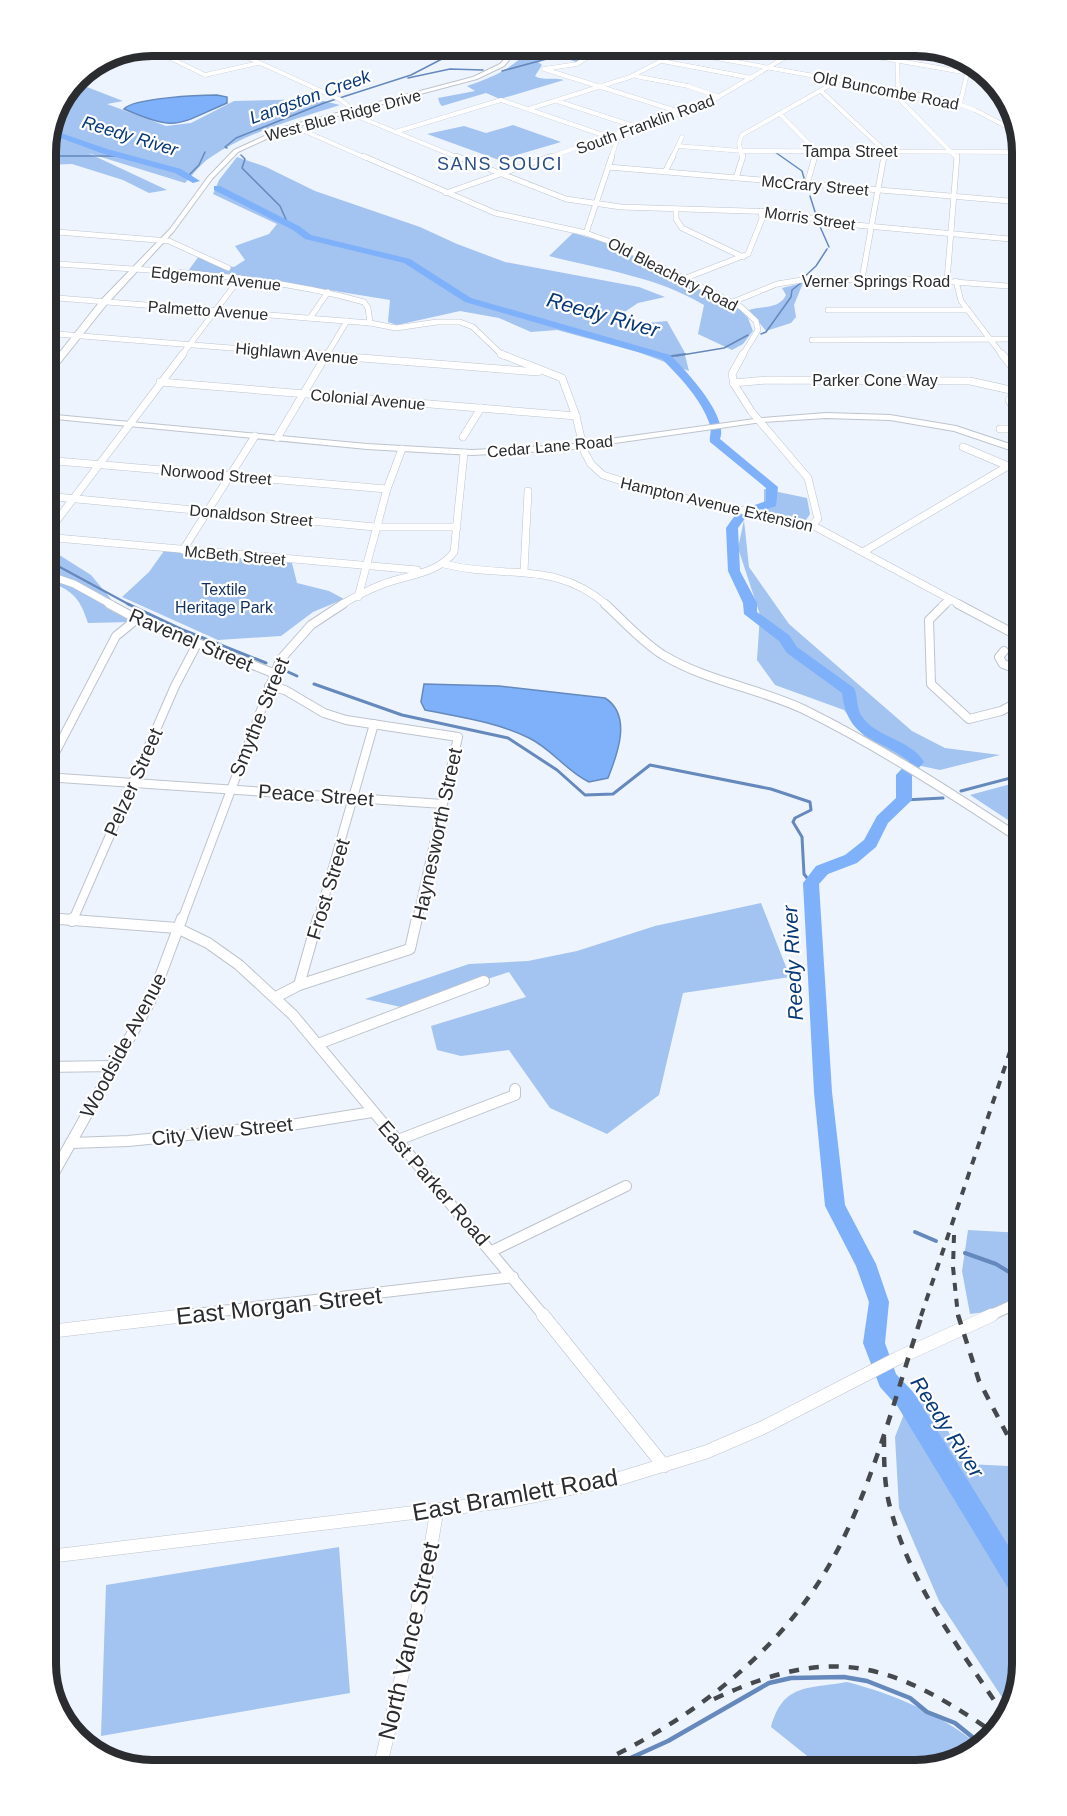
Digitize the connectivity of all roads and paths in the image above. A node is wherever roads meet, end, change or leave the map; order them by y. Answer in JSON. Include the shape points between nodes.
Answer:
{"nodes":[{"id":1,"x":166,"y":56,"type":"edge"},
{"id":2,"x":244,"y":56,"type":"edge"},
{"id":3,"x":254,"y":56,"type":"edge"},
{"id":4,"x":510,"y":56,"type":"edge"},
{"id":5,"x":590,"y":56,"type":"edge"},
{"id":6,"x":671,"y":56,"type":"edge"},
{"id":7,"x":710,"y":56,"type":"edge"},
{"id":8,"x":789,"y":56,"type":"edge"},
{"id":9,"x":869,"y":56,"type":"edge"},
{"id":10,"x":897,"y":56,"type":"edge"},
{"id":11,"x":248,"y":58,"type":"junction"},
{"id":12,"x":662,"y":61,"type":"junction"},
{"id":13,"x":897,"y":61,"type":"junction"},
{"id":14,"x":259,"y":62,"type":"junction"},
{"id":15,"x":770,"y":67,"type":"junction"},
{"id":16,"x":968,"y":73,"type":"joint"},
{"id":17,"x":635,"y":75,"type":"junction"},
{"id":18,"x":752,"y":78,"type":"junction"},
{"id":19,"x":839,"y":80,"type":"junction"},
{"id":20,"x":601,"y":87,"type":"junction"},
{"id":21,"x":821,"y":91,"type":"junction"},
{"id":22,"x":898,"y":91,"type":"junction"},
{"id":23,"x":719,"y":97,"type":"junction"},
{"id":24,"x":557,"y":101,"type":"junction"},
{"id":25,"x":960,"y":104,"type":"junction"},
{"id":26,"x":529,"y":110,"type":"junction"},
{"id":27,"x":350,"y":111,"type":"junction"},
{"id":28,"x":680,"y":112,"type":"junction"},
{"id":29,"x":780,"y":114,"type":"junction"},
{"id":30,"x":293,"y":126,"type":"junction"},
{"id":31,"x":637,"y":127,"type":"junction"},
{"id":32,"x":1008,"y":128,"type":"edge"},
{"id":33,"x":394,"y":132,"type":"junction"},
{"id":34,"x":619,"y":134,"type":"junction"},
{"id":35,"x":609,"y":137,"type":"junction"},
{"id":36,"x":682,"y":137,"type":"dead end"},
{"id":37,"x":678,"y":146,"type":"junction"},
{"id":38,"x":742,"y":151,"type":"junction"},
{"id":39,"x":816,"y":151,"type":"junction"},
{"id":40,"x":885,"y":152,"type":"junction"},
{"id":41,"x":955,"y":152,"type":"junction"},
{"id":42,"x":1012,"y":152,"type":"edge"},
{"id":43,"x":608,"y":167,"type":"junction"},
{"id":44,"x":665,"y":172,"type":"junction"},
{"id":45,"x":501,"y":175,"type":"junction"},
{"id":46,"x":736,"y":178,"type":"junction"},
{"id":47,"x":807,"y":184,"type":"junction"},
{"id":48,"x":878,"y":190,"type":"junction"},
{"id":49,"x":446,"y":193,"type":"junction"},
{"id":50,"x":954,"y":196,"type":"junction"},
{"id":51,"x":1012,"y":201,"type":"edge"},
{"id":52,"x":597,"y":204,"type":"junction"},
{"id":53,"x":676,"y":208,"type":"junction"},
{"id":54,"x":761,"y":211,"type":"junction"},
{"id":55,"x":872,"y":226,"type":"junction"},
{"id":56,"x":56,"y":232,"type":"edge"},
{"id":57,"x":586,"y":233,"type":"junction"},
{"id":58,"x":950,"y":234,"type":"junction"},
{"id":59,"x":1012,"y":239,"type":"edge"},
{"id":60,"x":163,"y":240,"type":"junction"},
{"id":61,"x":743,"y":256,"type":"junction"},
{"id":62,"x":56,"y":264,"type":"edge"},
{"id":63,"x":228,"y":268,"type":"dead end"},
{"id":64,"x":134,"y":270,"type":"junction"},
{"id":65,"x":240,"y":278,"type":"junction"},
{"id":66,"x":686,"y":278,"type":"junction"},
{"id":67,"x":862,"y":279,"type":"junction"},
{"id":68,"x":947,"y":280,"type":"junction"},
{"id":69,"x":956,"y":281,"type":"junction"},
{"id":70,"x":1012,"y":286,"type":"edge"},
{"id":71,"x":328,"y":292,"type":"junction"},
{"id":72,"x":56,"y":298,"type":"edge"},
{"id":73,"x":104,"y":302,"type":"junction"},
{"id":74,"x":733,"y":302,"type":"junction"},
{"id":75,"x":214,"y":310,"type":"junction"},
{"id":76,"x":828,"y":310,"type":"dead end"},
{"id":77,"x":968,"y":310,"type":"junction"},
{"id":78,"x":310,"y":318,"type":"junction"},
{"id":79,"x":346,"y":321,"type":"junction"},
{"id":80,"x":370,"y":322,"type":"junction"},
{"id":81,"x":56,"y":334,"type":"edge"},
{"id":82,"x":77,"y":335,"type":"junction"},
{"id":83,"x":1012,"y":339,"type":"edge"},
{"id":84,"x":812,"y":340,"type":"dead end"},
{"id":85,"x":993,"y":340,"type":"junction"},
{"id":86,"x":188,"y":344,"type":"junction"},
{"id":87,"x":326,"y":355,"type":"junction"},
{"id":88,"x":56,"y":356,"type":"edge"},
{"id":89,"x":60,"y":356,"type":"junction"},
{"id":90,"x":56,"y":361,"type":"edge"},
{"id":91,"x":1012,"y":366,"type":"edge"},
{"id":92,"x":550,"y":373,"type":"junction"},
{"id":93,"x":160,"y":382,"type":"junction"},
{"id":94,"x":733,"y":383,"type":"junction"},
{"id":95,"x":1012,"y":390,"type":"edge"},
{"id":96,"x":303,"y":394,"type":"junction"},
{"id":97,"x":1012,"y":394,"type":"edge"},
{"id":98,"x":481,"y":408,"type":"junction"},
{"id":99,"x":1012,"y":408,"type":"edge"},
{"id":100,"x":56,"y":415,"type":"edge"},
{"id":101,"x":576,"y":416,"type":"junction"},
{"id":102,"x":56,"y":418,"type":"edge"},
{"id":103,"x":56,"y":418,"type":"edge"},
{"id":104,"x":62,"y":418,"type":"junction"},
{"id":105,"x":73,"y":419,"type":"junction"},
{"id":106,"x":761,"y":420,"type":"junction"},
{"id":107,"x":129,"y":424,"type":"junction"},
{"id":108,"x":1000,"y":429,"type":"dead end"},
{"id":109,"x":1012,"y":429,"type":"edge"},
{"id":110,"x":255,"y":436,"type":"junction"},
{"id":111,"x":463,"y":437,"type":"dead end"},
{"id":112,"x":277,"y":438,"type":"junction"},
{"id":113,"x":582,"y":444,"type":"junction"},
{"id":114,"x":963,"y":447,"type":"dead end"},
{"id":115,"x":1012,"y":448,"type":"edge"},
{"id":116,"x":402,"y":449,"type":"junction"},
{"id":117,"x":464,"y":453,"type":"junction"},
{"id":118,"x":56,"y":461,"type":"edge"},
{"id":119,"x":99,"y":464,"type":"junction"},
{"id":120,"x":1008,"y":466,"type":"junction"},
{"id":121,"x":1012,"y":468,"type":"edge"},
{"id":122,"x":230,"y":476,"type":"junction"},
{"id":123,"x":387,"y":489,"type":"junction"},
{"id":124,"x":528,"y":491,"type":"dead end"},
{"id":125,"x":56,"y":497,"type":"edge"},
{"id":126,"x":73,"y":499,"type":"junction"},
{"id":127,"x":208,"y":511,"type":"junction"},
{"id":128,"x":56,"y":521,"type":"edge"},
{"id":129,"x":812,"y":525,"type":"junction"},
{"id":130,"x":457,"y":526,"type":"junction"},
{"id":131,"x":375,"y":527,"type":"junction"},
{"id":132,"x":56,"y":537,"type":"edge"},
{"id":133,"x":183,"y":550,"type":"junction"},
{"id":134,"x":863,"y":552,"type":"junction"},
{"id":135,"x":444,"y":564,"type":"junction"},
{"id":136,"x":363,"y":567,"type":"junction"},
{"id":137,"x":426,"y":570,"type":"junction"},
{"id":138,"x":524,"y":571,"type":"junction"},
{"id":139,"x":56,"y":578,"type":"edge"},
{"id":140,"x":358,"y":597,"type":"junction"},
{"id":141,"x":949,"y":601,"type":"junction"},
{"id":142,"x":137,"y":619,"type":"junction"},
{"id":143,"x":1012,"y":632,"type":"edge"},
{"id":144,"x":1012,"y":643,"type":"edge"},
{"id":145,"x":197,"y":644,"type":"junction"},
{"id":146,"x":1012,"y":667,"type":"edge"},
{"id":147,"x":273,"y":673,"type":"junction"},
{"id":148,"x":269,"y":686,"type":"junction"},
{"id":149,"x":1012,"y":705,"type":"edge"},
{"id":150,"x":374,"y":724,"type":"junction"},
{"id":151,"x":56,"y":751,"type":"edge"},
{"id":152,"x":56,"y":778,"type":"edge"},
{"id":153,"x":133,"y":783,"type":"junction"},
{"id":154,"x":229,"y":789,"type":"junction"},
{"id":155,"x":355,"y":798,"type":"junction"},
{"id":156,"x":443,"y":804,"type":"junction"},
{"id":157,"x":1012,"y":833,"type":"edge"},
{"id":158,"x":56,"y":919,"type":"edge"},
{"id":159,"x":72,"y":921,"type":"junction"},
{"id":160,"x":177,"y":928,"type":"junction"},
{"id":161,"x":484,"y":981,"type":"dead end"},
{"id":162,"x":299,"y":985,"type":"junction"},
{"id":163,"x":276,"y":997,"type":"junction"},
{"id":164,"x":318,"y":1044,"type":"junction"},
{"id":165,"x":114,"y":1066,"type":"junction"},
{"id":166,"x":56,"y":1067,"type":"edge"},
{"id":167,"x":515,"y":1089,"type":"dead end"},
{"id":168,"x":372,"y":1112,"type":"junction"},
{"id":169,"x":398,"y":1140,"type":"junction"},
{"id":170,"x":71,"y":1143,"type":"junction"},
{"id":171,"x":56,"y":1170,"type":"edge"},
{"id":172,"x":626,"y":1186,"type":"dead end"},
{"id":173,"x":492,"y":1251,"type":"junction"},
{"id":174,"x":513,"y":1277,"type":"junction"},
{"id":175,"x":1012,"y":1306,"type":"edge"},
{"id":176,"x":56,"y":1331,"type":"edge"},
{"id":177,"x":664,"y":1466,"type":"junction"},
{"id":178,"x":437,"y":1510,"type":"junction"},
{"id":179,"x":56,"y":1556,"type":"edge"},
{"id":180,"x":382,"y":1760,"type":"edge"}],
"edges":[{"from":1,"to":14,"type":"street","via":[[205,75]]},
{"from":2,"to":11,"type":"street","name":"Morris Street"},
{"from":3,"to":11,"type":"street"},
{"from":4,"to":27,"type":"main road","name":"West Blue Ridge Drive","via":[[502,65],[476,78]]},
{"from":5,"to":20,"type":"street","via":[[579,63],[544,69]]},
{"from":6,"to":12,"type":"street"},
{"from":7,"to":15,"type":"street","name":"Old Buncombe Road"},
{"from":8,"to":15,"type":"street","name":"South Franklin Road"},
{"from":9,"to":13,"type":"street"},
{"from":10,"to":13,"type":"street"},
{"from":11,"to":14,"type":"street","name":"Morris Street"},
{"from":12,"to":17,"type":"street"},
{"from":12,"to":18,"type":"street"},
{"from":13,"to":16,"type":"street"},
{"from":13,"to":22,"type":"street"},
{"from":14,"to":27,"type":"street","name":"Morris Street","via":[[341,100]]},
{"from":15,"to":18,"type":"street","name":"South Franklin Road"},
{"from":15,"to":19,"type":"street","name":"Old Buncombe Road"},
{"from":16,"to":25,"type":"street"},
{"from":17,"to":20,"type":"street"},
{"from":17,"to":23,"type":"street"},
{"from":18,"to":23,"type":"street","name":"South Franklin Road"},
{"from":19,"to":21,"type":"street"},
{"from":19,"to":22,"type":"street","name":"Old Buncombe Road"},
{"from":20,"to":24,"type":"street"},
{"from":20,"to":28,"type":"street"},
{"from":21,"to":29,"type":"street"},
{"from":21,"to":40,"type":"street"},
{"from":22,"to":25,"type":"street","name":"Old Buncombe Road"},
{"from":22,"to":41,"type":"street","via":[[908,109]]},
{"from":23,"to":28,"type":"street","name":"South Franklin Road"},
{"from":24,"to":26,"type":"street"},
{"from":24,"to":31,"type":"street"},
{"from":25,"to":32,"type":"street","name":"Old Buncombe Road"},
{"from":26,"to":33,"type":"street","via":[[498,100]]},
{"from":26,"to":35,"type":"street"},
{"from":27,"to":30,"type":"main road","name":"West Blue Ridge Drive"},
{"from":27,"to":33,"type":"street","name":"Morris Street"},
{"from":28,"to":31,"type":"street","name":"South Franklin Road"},
{"from":29,"to":38,"type":"street","via":[[742,135]]},
{"from":29,"to":39,"type":"street"},
{"from":30,"to":49,"type":"street","name":"Old Bleachery Road"},
{"from":30,"to":60,"type":"main road","name":"West Blue Ridge Drive","via":[[258,139],[228,157]]},
{"from":31,"to":34,"type":"street","name":"South Franklin Road"},
{"from":33,"to":45,"type":"street","name":"Morris Street"},
{"from":34,"to":35,"type":"street","name":"South Franklin Road"},
{"from":34,"to":43,"type":"street"},
{"from":35,"to":45,"type":"street","name":"South Franklin Road"},
{"from":36,"to":37,"type":"street"},
{"from":37,"to":38,"type":"street","name":"Tampa Street"},
{"from":37,"to":44,"type":"street"},
{"from":38,"to":39,"type":"street","name":"Tampa Street"},
{"from":38,"to":46,"type":"street"},
{"from":39,"to":40,"type":"street","name":"Tampa Street"},
{"from":39,"to":47,"type":"street"},
{"from":40,"to":41,"type":"street","name":"Tampa Street"},
{"from":40,"to":48,"type":"street"},
{"from":41,"to":42,"type":"street","name":"Tampa Street"},
{"from":41,"to":50,"type":"street","via":[[958,161]]},
{"from":43,"to":44,"type":"street","name":"McCrary Street"},
{"from":43,"to":52,"type":"street"},
{"from":44,"to":46,"type":"street","name":"McCrary Street"},
{"from":45,"to":49,"type":"street","name":"South Franklin Road"},
{"from":45,"to":52,"type":"street","name":"Morris Street","via":[[554,196]]},
{"from":46,"to":47,"type":"street","name":"McCrary Street"},
{"from":47,"to":48,"type":"street","name":"McCrary Street"},
{"from":48,"to":50,"type":"street","name":"McCrary Street"},
{"from":48,"to":55,"type":"street"},
{"from":49,"to":57,"type":"street","name":"Old Bleachery Road","via":[[506,217]]},
{"from":50,"to":51,"type":"street","name":"McCrary Street"},
{"from":50,"to":58,"type":"street"},
{"from":52,"to":53,"type":"street","name":"Morris Street"},
{"from":52,"to":57,"type":"street"},
{"from":53,"to":54,"type":"street","name":"Morris Street"},
{"from":53,"to":61,"type":"street","via":[[676,219],[682,228]]},
{"from":54,"to":55,"type":"street","name":"Morris Street"},
{"from":54,"to":61,"type":"street","via":[[751,250]]},
{"from":55,"to":58,"type":"street","name":"Morris Street"},
{"from":55,"to":67,"type":"street"},
{"from":56,"to":60,"type":"street"},
{"from":57,"to":66,"type":"street","name":"Old Bleachery Road"},
{"from":58,"to":59,"type":"street","name":"Morris Street"},
{"from":58,"to":68,"type":"street"},
{"from":60,"to":63,"type":"street"},
{"from":60,"to":64,"type":"main road","name":"West Blue Ridge Drive"},
{"from":61,"to":66,"type":"street"},
{"from":62,"to":64,"type":"street","name":"Edgemont Avenue"},
{"from":64,"to":65,"type":"street","name":"Edgemont Avenue"},
{"from":64,"to":73,"type":"main road","name":"West Blue Ridge Drive"},
{"from":65,"to":71,"type":"street","name":"Edgemont Avenue"},
{"from":65,"to":75,"type":"street"},
{"from":66,"to":74,"type":"street","name":"Old Bleachery Road"},
{"from":67,"to":68,"type":"street","name":"Verner Springs Road"},
{"from":67,"to":74,"type":"street","name":"Verner Springs Road","via":[[788,282]]},
{"from":68,"to":69,"type":"street","name":"Verner Springs Road"},
{"from":69,"to":70,"type":"street","name":"Verner Springs Road"},
{"from":69,"to":77,"type":"street","via":[[957,294]]},
{"from":71,"to":78,"type":"street"},
{"from":71,"to":80,"type":"street","name":"Edgemont Avenue","via":[[364,302]]},
{"from":72,"to":73,"type":"street","name":"Palmetto Avenue"},
{"from":73,"to":75,"type":"street","name":"Palmetto Avenue"},
{"from":73,"to":82,"type":"main road","name":"West Blue Ridge Drive"},
{"from":74,"to":94,"type":"street","name":"Old Bleachery Road","via":[[758,326],[732,374]]},
{"from":75,"to":78,"type":"street","name":"Palmetto Avenue"},
{"from":75,"to":86,"type":"street"},
{"from":76,"to":77,"type":"street"},
{"from":77,"to":85,"type":"street"},
{"from":78,"to":79,"type":"street","name":"Palmetto Avenue"},
{"from":79,"to":80,"type":"street","name":"Palmetto Avenue"},
{"from":79,"to":87,"type":"street"},
{"from":80,"to":92,"type":"street","name":"Palmetto Avenue","via":[[400,330],[444,322],[467,323],[478,329],[501,355]]},
{"from":81,"to":82,"type":"street","name":"Highlawn Avenue"},
{"from":82,"to":86,"type":"street","name":"Highlawn Avenue"},
{"from":82,"to":89,"type":"main road","name":"West Blue Ridge Drive"},
{"from":83,"to":85,"type":"street"},
{"from":84,"to":85,"type":"street"},
{"from":85,"to":91,"type":"street"},
{"from":86,"to":87,"type":"street","name":"Highlawn Avenue"},
{"from":86,"to":93,"type":"street"},
{"from":87,"to":92,"type":"street","name":"Highlawn Avenue"},
{"from":87,"to":96,"type":"street"},
{"from":88,"to":89,"type":"street"},
{"from":89,"to":90,"type":"main road","name":"West Blue Ridge Drive"},
{"from":92,"to":101,"type":"street","name":"Hampton Avenue Extension","via":[[562,378]]},
{"from":93,"to":96,"type":"street","name":"Colonial Avenue"},
{"from":93,"to":107,"type":"street"},
{"from":94,"to":95,"type":"street","name":"Parker Cone Way","via":[[969,381]]},
{"from":94,"to":106,"type":"street","via":[[742,401]]},
{"from":96,"to":98,"type":"street","name":"Colonial Avenue"},
{"from":96,"to":112,"type":"street"},
{"from":97,"to":99,"type":"street"},
{"from":98,"to":101,"type":"street","name":"Colonial Avenue"},
{"from":98,"to":111,"type":"street"},
{"from":100,"to":104,"type":"main road","name":"Cedar Lane Road"},
{"from":101,"to":113,"type":"street","name":"Hampton Avenue Extension"},
{"from":102,"to":104,"type":"main road","name":"Cedar Lane Road"},
{"from":103,"to":105,"type":"main road","name":"Cedar Lane Road"},
{"from":104,"to":105,"type":"main road","name":"Cedar Lane Road"},
{"from":105,"to":107,"type":"main road","name":"Cedar Lane Road"},
{"from":106,"to":113,"type":"main road","name":"Cedar Lane Road"},
{"from":106,"to":115,"type":"main road","name":"Cedar Lane Road","via":[[829,413],[891,416],[947,425]]},
{"from":106,"to":129,"type":"street","via":[[808,479],[818,519]]},
{"from":107,"to":110,"type":"main road","name":"Cedar Lane Road"},
{"from":107,"to":119,"type":"street"},
{"from":108,"to":109,"type":"street"},
{"from":110,"to":112,"type":"main road","name":"Cedar Lane Road"},
{"from":110,"to":122,"type":"street"},
{"from":112,"to":116,"type":"main road","name":"Cedar Lane Road"},
{"from":113,"to":117,"type":"main road","name":"Cedar Lane Road"},
{"from":113,"to":129,"type":"street","name":"Hampton Avenue Extension","via":[[597,471],[617,481]]},
{"from":114,"to":120,"type":"street"},
{"from":116,"to":117,"type":"main road","name":"Cedar Lane Road"},
{"from":116,"to":123,"type":"street"},
{"from":117,"to":130,"type":"street"},
{"from":118,"to":119,"type":"street","name":"Norwood Street"},
{"from":119,"to":122,"type":"street","name":"Norwood Street"},
{"from":119,"to":126,"type":"street"},
{"from":120,"to":121,"type":"street"},
{"from":120,"to":134,"type":"street"},
{"from":122,"to":123,"type":"street","name":"Norwood Street"},
{"from":122,"to":127,"type":"street"},
{"from":123,"to":131,"type":"street"},
{"from":124,"to":138,"type":"street"},
{"from":125,"to":126,"type":"street","name":"Donaldson Street"},
{"from":126,"to":127,"type":"street","name":"Donaldson Street"},
{"from":126,"to":128,"type":"street"},
{"from":127,"to":131,"type":"street","name":"Donaldson Street"},
{"from":127,"to":133,"type":"street"},
{"from":129,"to":134,"type":"street","name":"Hampton Avenue Extension"},
{"from":130,"to":131,"type":"street","name":"Donaldson Street"},
{"from":130,"to":135,"type":"street","via":[[454,552]]},
{"from":131,"to":136,"type":"street"},
{"from":132,"to":133,"type":"street","name":"McBeth Street"},
{"from":133,"to":136,"type":"street","name":"McBeth Street"},
{"from":134,"to":141,"type":"street","name":"Hampton Avenue Extension"},
{"from":135,"to":137,"type":"street","name":"Smythe Street"},
{"from":135,"to":138,"type":"street","via":[[470,570]]},
{"from":136,"to":137,"type":"street","name":"McBeth Street"},
{"from":136,"to":140,"type":"street"},
{"from":137,"to":140,"type":"street","name":"Smythe Street","via":[[390,581]]},
{"from":138,"to":157,"type":"street","via":[[578,584],[664,655],[799,708],[925,776]]},
{"from":139,"to":142,"type":"street","name":"Ravenel Street"},
{"from":140,"to":147,"type":"street","name":"Smythe Street","via":[[301,632]]},
{"from":141,"to":143,"type":"street","name":"Hampton Avenue Extension"},
{"from":141,"to":149,"type":"street","via":[[929,620],[931,684],[969,719]]},
{"from":142,"to":145,"type":"street","name":"Ravenel Street"},
{"from":142,"to":151,"type":"street","via":[[116,636]]},
{"from":144,"to":146,"type":"street","via":[[999,657]]},
{"from":145,"to":147,"type":"street","name":"Ravenel Street"},
{"from":145,"to":153,"type":"street","name":"Pelzer Street"},
{"from":147,"to":148,"type":"street","name":"Smythe Street"},
{"from":148,"to":150,"type":"street","name":"Haynesworth Street","via":[[283,687],[326,714]]},
{"from":148,"to":154,"type":"street","name":"Smythe Street"},
{"from":150,"to":155,"type":"street","name":"Frost Street"},
{"from":150,"to":156,"type":"street","name":"Haynesworth Street","via":[[458,737]]},
{"from":152,"to":153,"type":"street","name":"Peace Street"},
{"from":153,"to":154,"type":"street","name":"Peace Street"},
{"from":153,"to":159,"type":"street","name":"Pelzer Street"},
{"from":154,"to":155,"type":"street","name":"Peace Street"},
{"from":154,"to":160,"type":"street","name":"Smythe Street"},
{"from":155,"to":156,"type":"street","name":"Peace Street"},
{"from":155,"to":162,"type":"street","name":"Frost Street"},
{"from":156,"to":162,"type":"street","name":"Haynesworth Street","via":[[410,949]]},
{"from":158,"to":159,"type":"street"},
{"from":159,"to":160,"type":"street"},
{"from":160,"to":163,"type":"street","name":"East Parker Road","via":[[219,952]]},
{"from":160,"to":165,"type":"street","name":"Woodside Avenue","via":[[152,998]]},
{"from":161,"to":164,"type":"street"},
{"from":162,"to":163,"type":"street","name":"Haynesworth Street"},
{"from":163,"to":164,"type":"street","name":"East Parker Road"},
{"from":164,"to":168,"type":"street","name":"East Parker Road"},
{"from":165,"to":166,"type":"street"},
{"from":165,"to":170,"type":"street","name":"Woodside Avenue"},
{"from":167,"to":169,"type":"street","via":[[515,1095]]},
{"from":168,"to":169,"type":"street","name":"East Parker Road"},
{"from":168,"to":170,"type":"street","name":"City View Street","via":[[274,1126]]},
{"from":169,"to":173,"type":"street","name":"East Parker Road"},
{"from":170,"to":171,"type":"street","name":"Woodside Avenue"},
{"from":172,"to":173,"type":"street"},
{"from":173,"to":174,"type":"street","name":"East Parker Road"},
{"from":174,"to":176,"type":"street","name":"East Morgan Street"},
{"from":174,"to":177,"type":"street","name":"East Parker Road"},
{"from":175,"to":177,"type":"street","name":"East Bramlett Road","via":[[870,1371],[762,1428]]},
{"from":177,"to":178,"type":"street","name":"East Bramlett Road","via":[[576,1489]]},
{"from":178,"to":179,"type":"street","name":"East Bramlett Road"},
{"from":178,"to":180,"type":"street","name":"North Vance Street","via":[[426,1575]]}]}
